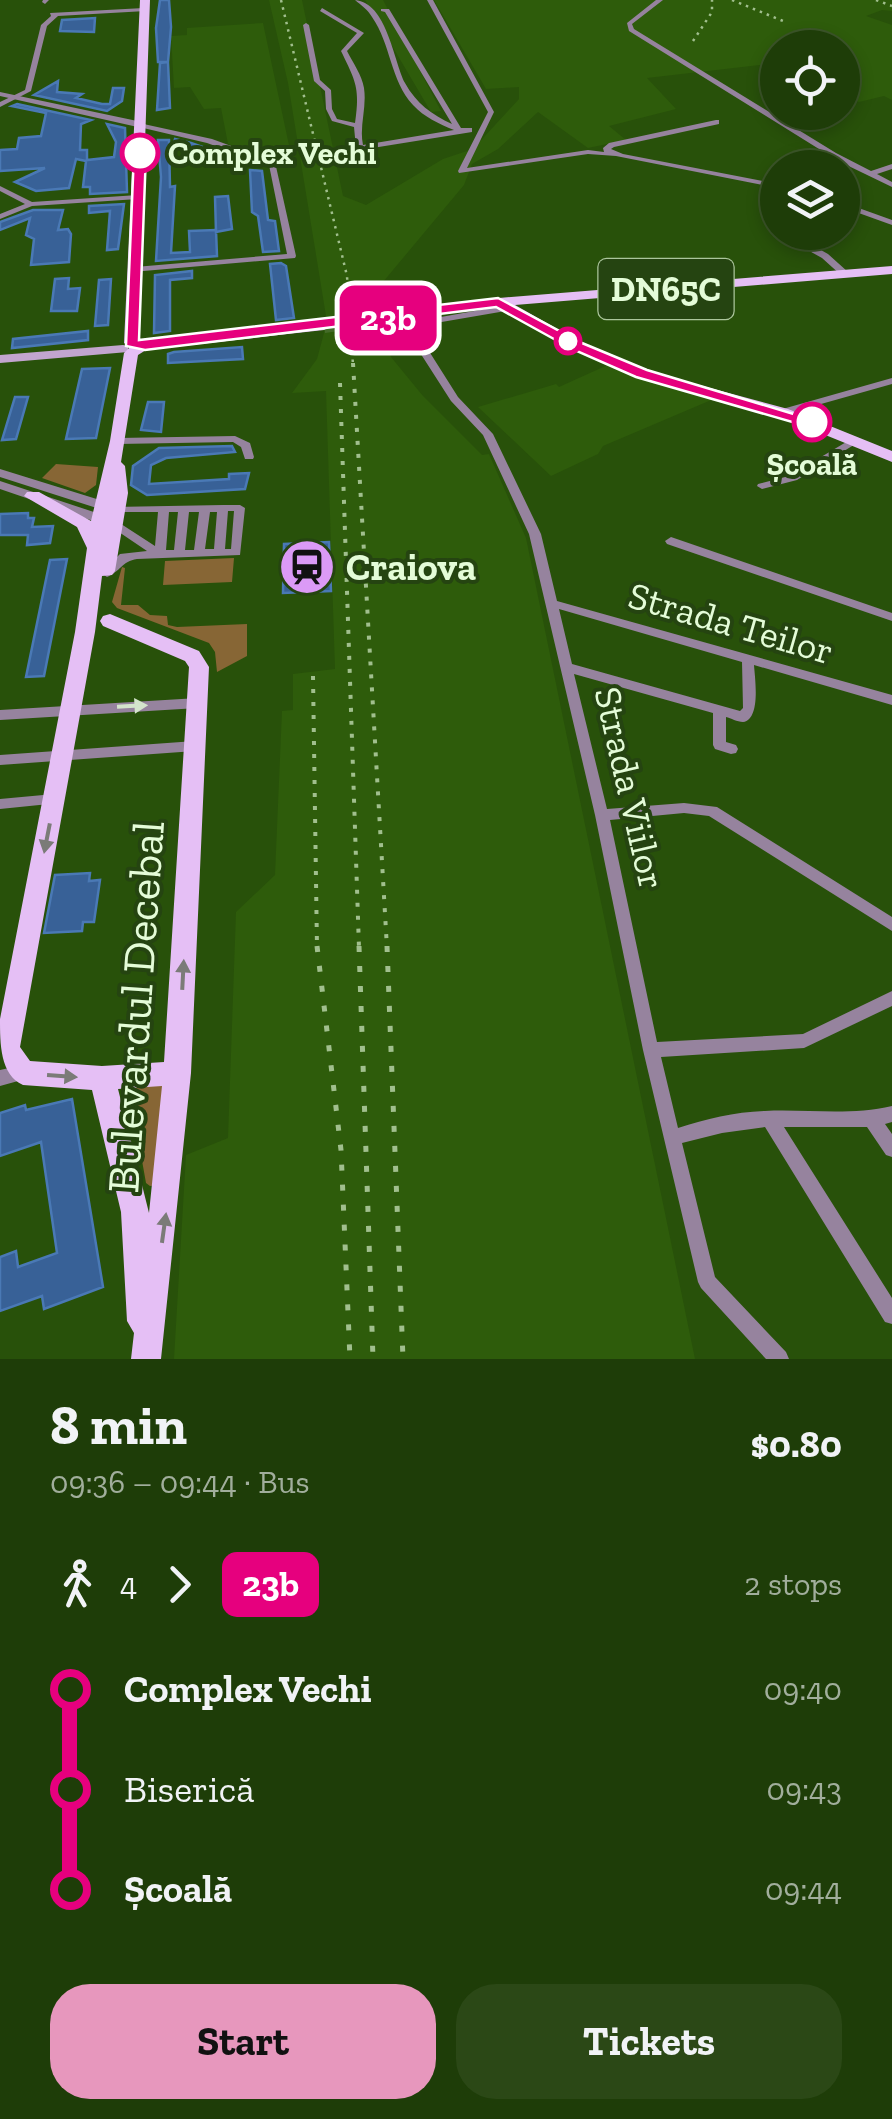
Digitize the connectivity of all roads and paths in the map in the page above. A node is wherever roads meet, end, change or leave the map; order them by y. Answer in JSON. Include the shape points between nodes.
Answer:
{"nodes":[{"id":1,"x":358,"y":0,"type":"edge"},
{"id":2,"x":430,"y":0,"type":"edge"},
{"id":3,"x":660,"y":0,"type":"edge"},
{"id":4,"x":145,"y":5,"type":"edge"},
{"id":5,"x":322,"y":10,"type":"dead end"},
{"id":6,"x":383,"y":10,"type":"dead end"},
{"id":7,"x":306,"y":24,"type":"dead end"},
{"id":8,"x":0,"y":94,"type":"edge"},
{"id":9,"x":18,"y":98,"type":"junction"},
{"id":10,"x":0,"y":105,"type":"edge"},
{"id":11,"x":142,"y":105,"type":"junction"},
{"id":12,"x":105,"y":117,"type":"junction"},
{"id":13,"x":716,"y":122,"type":"dead end"},
{"id":14,"x":142,"y":125,"type":"junction"},
{"id":15,"x":354,"y":125,"type":"junction"},
{"id":16,"x":458,"y":130,"type":"junction"},
{"id":17,"x":469,"y":130,"type":"junction"},
{"id":18,"x":480,"y":131,"type":"junction"},
{"id":19,"x":825,"y":150,"type":"edge"},
{"id":20,"x":620,"y":156,"type":"junction"},
{"id":21,"x":892,"y":166,"type":"edge"},
{"id":22,"x":860,"y":169,"type":"edge"},
{"id":23,"x":870,"y":174,"type":"junction"},
{"id":24,"x":760,"y":183,"type":"edge"},
{"id":25,"x":892,"y":185,"type":"edge"},
{"id":26,"x":0,"y":188,"type":"edge"},
{"id":27,"x":138,"y":197,"type":"junction"},
{"id":28,"x":30,"y":204,"type":"junction"},
{"id":29,"x":860,"y":211,"type":"edge"},
{"id":30,"x":0,"y":217,"type":"edge"},
{"id":31,"x":892,"y":223,"type":"edge"},
{"id":32,"x":814,"y":250,"type":"edge"},
{"id":33,"x":135,"y":270,"type":"junction"},
{"id":34,"x":892,"y":270,"type":"edge"},
{"id":35,"x":846,"y":274,"type":"junction"},
{"id":36,"x":503,"y":305,"type":"junction"},
{"id":37,"x":380,"y":318,"type":"tunnel mouth"},
{"id":38,"x":132,"y":324,"type":"junction"},
{"id":39,"x":324,"y":326,"type":"tunnel mouth"},
{"id":40,"x":177,"y":342,"type":"junction"},
{"id":41,"x":131,"y":352,"type":"junction"},
{"id":42,"x":0,"y":359,"type":"edge"},
{"id":43,"x":892,"y":381,"type":"edge"},
{"id":44,"x":782,"y":412,"type":"junction"},
{"id":45,"x":853,"y":440,"type":"junction"},
{"id":46,"x":117,"y":448,"type":"junction"},
{"id":47,"x":249,"y":457,"type":"dead end"},
{"id":48,"x":892,"y":457,"type":"edge"},
{"id":49,"x":0,"y":473,"type":"edge"},
{"id":50,"x":0,"y":485,"type":"edge"},
{"id":51,"x":762,"y":486,"type":"dead end"},
{"id":52,"x":33,"y":496,"type":"junction"},
{"id":53,"x":223,"y":508,"type":"junction"},
{"id":54,"x":110,"y":510,"type":"junction"},
{"id":55,"x":184,"y":510,"type":"junction"},
{"id":56,"x":205,"y":510,"type":"junction"},
{"id":57,"x":164,"y":511,"type":"junction"},
{"id":58,"x":671,"y":540,"type":"dead end"},
{"id":59,"x":96,"y":548,"type":"junction"},
{"id":60,"x":219,"y":552,"type":"junction"},
{"id":61,"x":199,"y":553,"type":"junction"},
{"id":62,"x":179,"y":554,"type":"junction"},
{"id":63,"x":160,"y":555,"type":"junction"},
{"id":64,"x":106,"y":574,"type":"junction"},
{"id":65,"x":554,"y":604,"type":"junction"},
{"id":66,"x":892,"y":618,"type":"edge"},
{"id":67,"x":110,"y":621,"type":"junction"},
{"id":68,"x":85,"y":632,"type":"junction"},
{"id":69,"x":748,"y":658,"type":"junction"},
{"id":70,"x":567,"y":666,"type":"junction"},
{"id":71,"x":892,"y":700,"type":"edge"},
{"id":72,"x":198,"y":702,"type":"junction"},
{"id":73,"x":70,"y":710,"type":"junction"},
{"id":74,"x":719,"y":710,"type":"junction"},
{"id":75,"x":0,"y":715,"type":"edge"},
{"id":76,"x":195,"y":746,"type":"junction"},
{"id":77,"x":731,"y":750,"type":"dead end"},
{"id":78,"x":62,"y":754,"type":"junction"},
{"id":79,"x":0,"y":760,"type":"edge"},
{"id":80,"x":54,"y":799,"type":"junction"},
{"id":81,"x":0,"y":804,"type":"edge"},
{"id":82,"x":602,"y":815,"type":"junction"},
{"id":83,"x":892,"y":925,"type":"edge"},
{"id":84,"x":892,"y":998,"type":"edge"},
{"id":85,"x":650,"y":1050,"type":"junction"},
{"id":86,"x":178,"y":1072,"type":"junction"},
{"id":87,"x":11,"y":1075,"type":"edge"},
{"id":88,"x":102,"y":1078,"type":"junction"},
{"id":89,"x":892,"y":1114,"type":"edge"},
{"id":90,"x":769,"y":1118,"type":"junction"},
{"id":91,"x":872,"y":1120,"type":"junction"},
{"id":92,"x":672,"y":1138,"type":"junction"},
{"id":93,"x":892,"y":1149,"type":"edge"},
{"id":94,"x":892,"y":1314,"type":"edge"},
{"id":95,"x":144,"y":1359,"type":"edge"},
{"id":96,"x":779,"y":1359,"type":"edge"}],
"edges":[{"from":1,"to":16,"type":"street","via":[[374,19],[402,88],[434,121]]},
{"from":2,"to":18,"type":"street","via":[[491,112]]},
{"from":3,"to":19,"type":"street","via":[[629,24],[631,30]]},
{"from":4,"to":9,"type":"street","via":[[52,14],[28,91]]},
{"from":4,"to":11,"type":"main road"},
{"from":5,"to":15,"type":"street","via":[[362,33],[344,52],[361,84]]},
{"from":6,"to":16,"type":"street"},
{"from":7,"to":15,"type":"street","via":[[317,82],[328,90],[334,120]]},
{"from":8,"to":9,"type":"street"},
{"from":9,"to":10,"type":"street"},
{"from":9,"to":12,"type":"street"},
{"from":11,"to":12,"type":"street"},
{"from":11,"to":14,"type":"main road"},
{"from":12,"to":14,"type":"street"},
{"from":13,"to":20,"type":"street","via":[[606,147]]},
{"from":14,"to":27,"type":"main road"},
{"from":14,"to":33,"type":"street","via":[[269,161],[292,256]]},
{"from":15,"to":17,"type":"street","via":[[362,149]]},
{"from":16,"to":17,"type":"street"},
{"from":17,"to":18,"type":"street"},
{"from":18,"to":20,"type":"street","via":[[462,171],[588,152]]},
{"from":20,"to":24,"type":"street"},
{"from":21,"to":23,"type":"street"},
{"from":22,"to":23,"type":"street"},
{"from":23,"to":25,"type":"street"},
{"from":26,"to":28,"type":"street"},
{"from":27,"to":28,"type":"street"},
{"from":27,"to":33,"type":"main road"},
{"from":28,"to":30,"type":"street"},
{"from":29,"to":31,"type":"street"},
{"from":32,"to":35,"type":"street"},
{"from":33,"to":38,"type":"main road"},
{"from":34,"to":35,"type":"main road","number":"DN65C"},
{"from":35,"to":36,"type":"main road","number":"DN65C"},
{"from":36,"to":37,"type":"main road","number":"DN65C"},
{"from":36,"to":44,"type":"main road","via":[[642,374]]},
{"from":36,"to":65,"type":"street","name":"Strada Viilor","via":[[416,330],[438,374],[488,434],[535,534]]},
{"from":38,"to":40,"type":"main road","via":[[151,338]]},
{"from":38,"to":41,"type":"main road"},
{"from":39,"to":40,"type":"main road"},
{"from":40,"to":41,"type":"main road"},
{"from":40,"to":41,"type":"main road","via":[[149,354]]},
{"from":41,"to":42,"type":"main road"},
{"from":41,"to":46,"type":"main road"},
{"from":43,"to":44,"type":"street"},
{"from":44,"to":45,"type":"main road"},
{"from":45,"to":48,"type":"main road"},
{"from":45,"to":51,"type":"street","via":[[793,478]]},
{"from":46,"to":47,"type":"street","via":[[235,439]]},
{"from":46,"to":54,"type":"main road"},
{"from":49,"to":54,"type":"street"},
{"from":50,"to":52,"type":"street"},
{"from":52,"to":54,"type":"street"},
{"from":52,"to":59,"type":"main road","via":[[84,524]]},
{"from":53,"to":56,"type":"street"},
{"from":53,"to":60,"type":"street"},
{"from":53,"to":60,"type":"street","via":[[240,508],[236,552]]},
{"from":54,"to":57,"type":"street"},
{"from":54,"to":59,"type":"main road"},
{"from":54,"to":63,"type":"street"},
{"from":54,"to":64,"type":"main road"},
{"from":55,"to":56,"type":"street"},
{"from":55,"to":57,"type":"street"},
{"from":55,"to":62,"type":"street"},
{"from":56,"to":61,"type":"street"},
{"from":57,"to":63,"type":"street"},
{"from":58,"to":66,"type":"street"},
{"from":59,"to":68,"type":"main road"},
{"from":60,"to":61,"type":"street"},
{"from":61,"to":62,"type":"street"},
{"from":62,"to":63,"type":"street"},
{"from":63,"to":64,"type":"street","via":[[124,557]]},
{"from":64,"to":67,"type":"main road","via":[[100,605]]},
{"from":65,"to":69,"type":"street","name":"Strada Teilor"},
{"from":65,"to":70,"type":"street","name":"Strada Viilor"},
{"from":67,"to":68,"type":"main road"},
{"from":67,"to":72,"type":"main road","name":"Bulevardul Decebal","via":[[196,660]]},
{"from":68,"to":73,"type":"main road"},
{"from":69,"to":71,"type":"street","name":"Strada Teilor"},
{"from":69,"to":74,"type":"street","via":[[746,716]]},
{"from":70,"to":74,"type":"street"},
{"from":70,"to":82,"type":"street","name":"Strada Viilor"},
{"from":73,"to":72,"type":"street","one_way":true},
{"from":72,"to":76,"type":"main road","name":"Bulevardul Decebal"},
{"from":73,"to":75,"type":"street"},
{"from":73,"to":78,"type":"main road"},
{"from":74,"to":77,"type":"street","via":[[720,746]]},
{"from":76,"to":78,"type":"street"},
{"from":86,"to":76,"type":"main road","name":"Bulevardul Decebal","one_way":true},
{"from":78,"to":79,"type":"street"},
{"from":78,"to":80,"type":"main road"},
{"from":80,"to":81,"type":"street"},
{"from":80,"to":87,"type":"main road","one_way":true,"via":[[7,1049]]},
{"from":82,"to":83,"type":"street","via":[[712,811]]},
{"from":82,"to":85,"type":"street","name":"Strada Viilor"},
{"from":84,"to":85,"type":"street","via":[[804,1041]]},
{"from":85,"to":92,"type":"street","name":"Strada Viilor"},
{"from":86,"to":88,"type":"main road"},
{"from":95,"to":86,"type":"main road","name":"Bulevardul Decebal","one_way":true},
{"from":87,"to":88,"type":"main road","one_way":true},
{"from":88,"to":95,"type":"main road","name":"Bulevardul Decebal","via":[[136,1212]]},
{"from":89,"to":91,"type":"street"},
{"from":90,"to":91,"type":"street"},
{"from":90,"to":92,"type":"street"},
{"from":90,"to":94,"type":"street"},
{"from":91,"to":93,"type":"street"},
{"from":92,"to":96,"type":"street","name":"Strada Viilor","via":[[707,1282]]}]}
